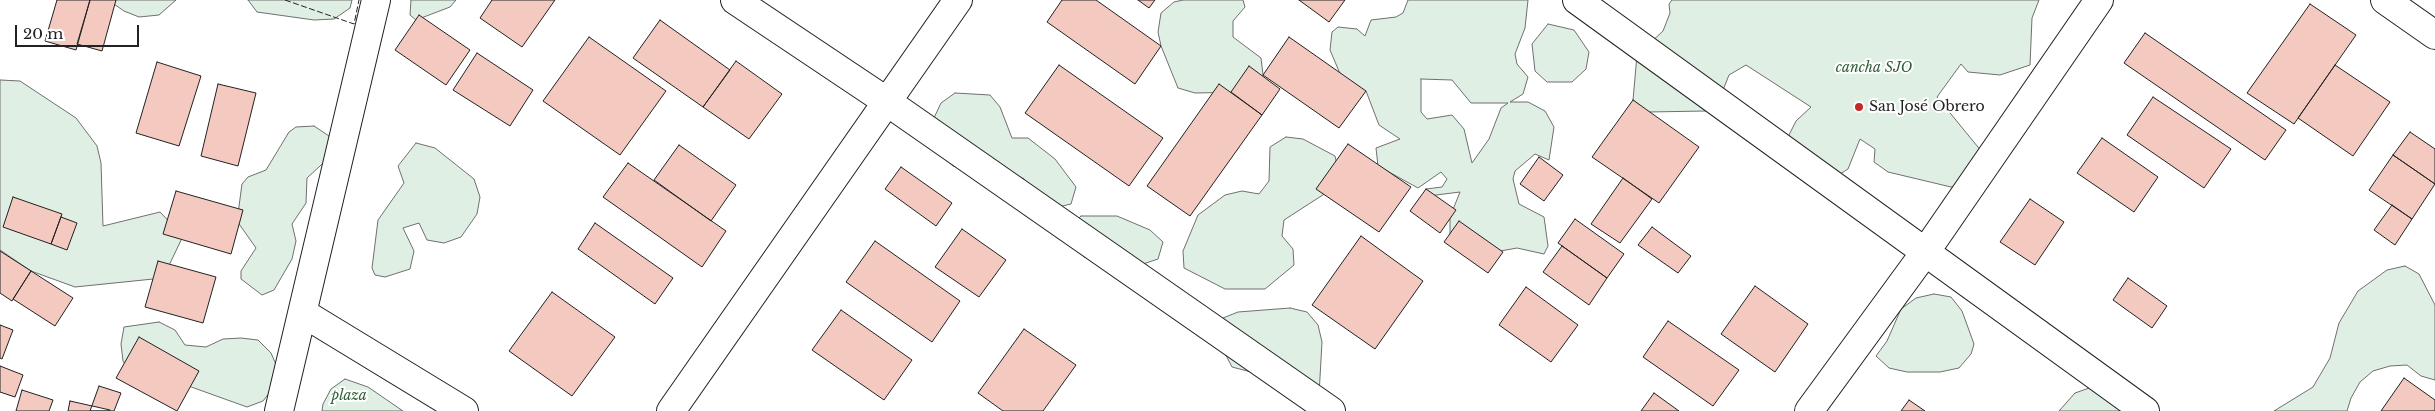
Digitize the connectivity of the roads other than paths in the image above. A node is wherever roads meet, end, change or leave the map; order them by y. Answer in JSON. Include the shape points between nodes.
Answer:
{"nodes":[{"id":1,"x":376,"y":0,"type":"edge"},
{"id":2,"x":735,"y":0,"type":"edge"},
{"id":3,"x":958,"y":0,"type":"edge"},
{"id":4,"x":1577,"y":0,"type":"edge"},
{"id":5,"x":2099,"y":0,"type":"edge"},
{"id":6,"x":2384,"y":0,"type":"edge"},
{"id":7,"x":2435,"y":36,"type":"edge"},
{"id":8,"x":886,"y":101,"type":"junction"},
{"id":9,"x":1926,"y":251,"type":"junction"},
{"id":10,"x":303,"y":312,"type":"junction"},
{"id":11,"x":279,"y":411,"type":"edge"},
{"id":12,"x":464,"y":411,"type":"edge"},
{"id":13,"x":671,"y":411,"type":"edge"},
{"id":14,"x":1330,"y":411,"type":"edge"},
{"id":15,"x":1809,"y":411,"type":"edge"},
{"id":16,"x":2145,"y":411,"type":"edge"}],
"edges":[{"from":1,"to":10,"type":"street"},
{"from":2,"to":8,"type":"street"},
{"from":3,"to":8,"type":"street"},
{"from":4,"to":9,"type":"street"},
{"from":5,"to":9,"type":"street"},
{"from":6,"to":7,"type":"street"},
{"from":8,"to":13,"type":"street"},
{"from":8,"to":14,"type":"street"},
{"from":9,"to":15,"type":"street"},
{"from":9,"to":16,"type":"street"},
{"from":10,"to":11,"type":"street"},
{"from":10,"to":12,"type":"street"}]}
